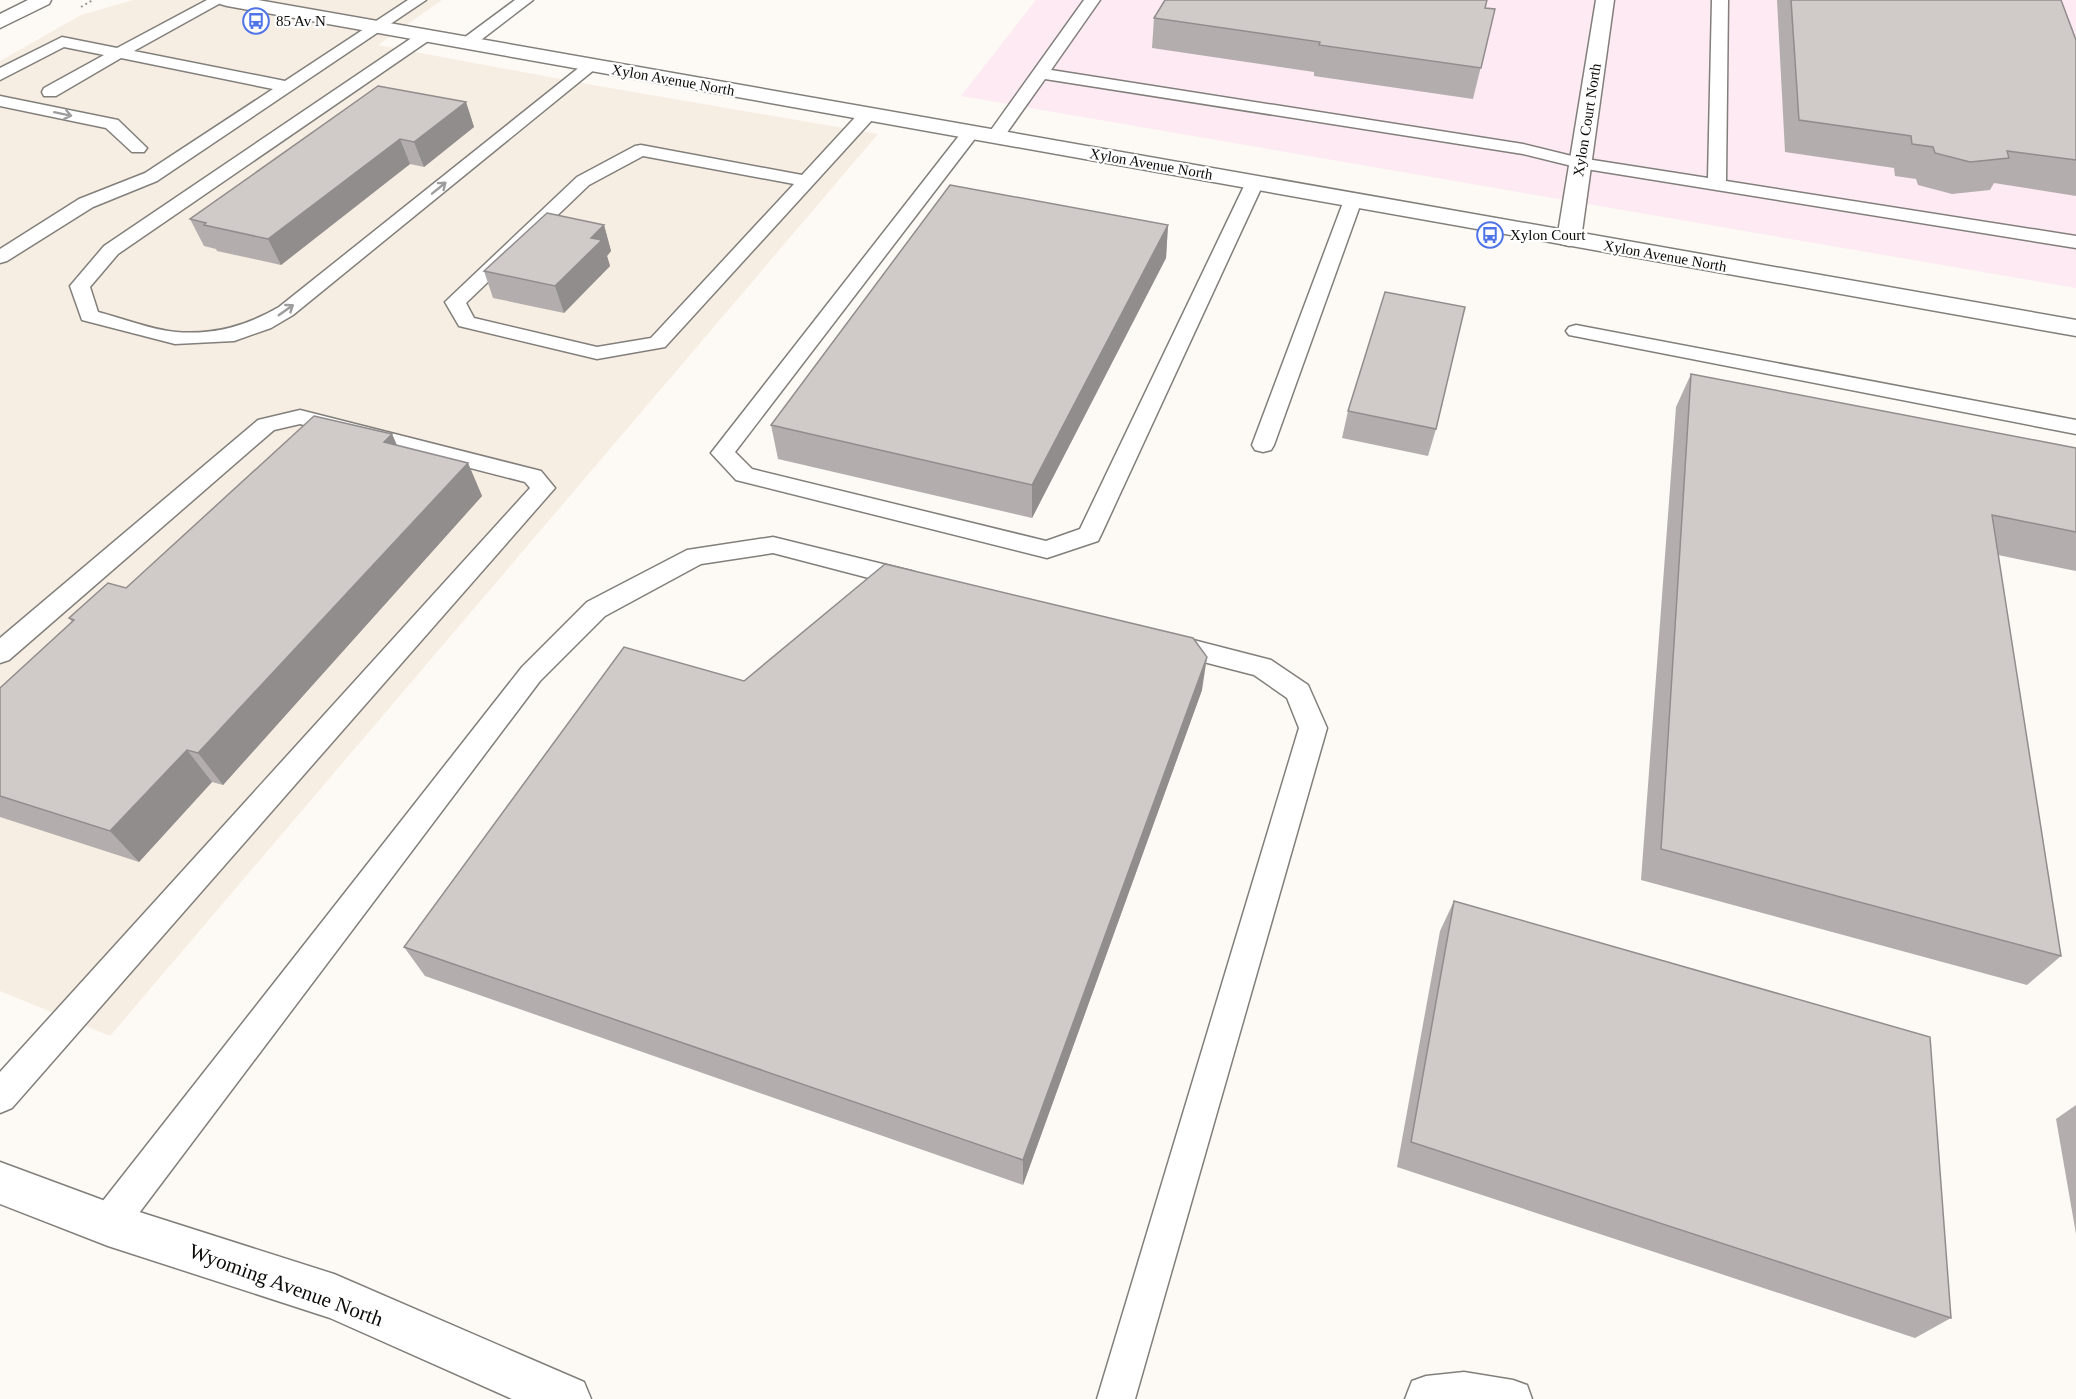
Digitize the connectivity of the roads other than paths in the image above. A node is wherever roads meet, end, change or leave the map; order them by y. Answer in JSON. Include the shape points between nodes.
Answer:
{"nodes":[{"id":1,"x":42,"y":0,"type":"edge"},
{"id":2,"x":218,"y":0,"type":"edge"},
{"id":3,"x":227,"y":0,"type":"edge"},
{"id":4,"x":418,"y":0,"type":"edge"},
{"id":5,"x":525,"y":0,"type":"edge"},
{"id":6,"x":1092,"y":0,"type":"edge"},
{"id":7,"x":1605,"y":0,"type":"edge"},
{"id":8,"x":1720,"y":0,"type":"edge"},
{"id":9,"x":0,"y":22,"type":"edge"},
{"id":10,"x":377,"y":27,"type":"junction"},
{"id":11,"x":425,"y":36,"type":"junction"},
{"id":12,"x":467,"y":43,"type":"junction"},
{"id":13,"x":119,"y":53,"type":"junction"},
{"id":14,"x":591,"y":66,"type":"junction"},
{"id":15,"x":1040,"y":73,"type":"junction"},
{"id":16,"x":0,"y":75,"type":"edge"},
{"id":17,"x":288,"y":87,"type":"junction"},
{"id":18,"x":50,"y":92,"type":"dead end"},
{"id":19,"x":0,"y":101,"type":"edge"},
{"id":20,"x":867,"y":115,"type":"junction"},
{"id":21,"x":971,"y":132,"type":"junction"},
{"id":22,"x":995,"y":137,"type":"junction"},
{"id":23,"x":138,"y":148,"type":"dead end"},
{"id":24,"x":1580,"y":164,"type":"junction"},
{"id":25,"x":807,"y":181,"type":"junction"},
{"id":26,"x":1255,"y":182,"type":"junction"},
{"id":27,"x":1717,"y":185,"type":"junction"},
{"id":28,"x":1353,"y":200,"type":"junction"},
{"id":29,"x":1569,"y":239,"type":"junction"},
{"id":30,"x":2076,"y":242,"type":"edge"},
{"id":31,"x":0,"y":257,"type":"edge"},
{"id":32,"x":2076,"y":328,"type":"edge"},
{"id":33,"x":1576,"y":331,"type":"dead end"},
{"id":34,"x":2076,"y":427,"type":"edge"},
{"id":35,"x":1263,"y":445,"type":"dead end"},
{"id":36,"x":936,"y":586,"type":"edge"},
{"id":37,"x":1146,"y":638,"type":"edge"},
{"id":38,"x":0,"y":653,"type":"edge"},
{"id":39,"x":0,"y":1097,"type":"edge"},
{"id":40,"x":0,"y":1184,"type":"edge"},
{"id":41,"x":108,"y":1224,"type":"junction"},
{"id":42,"x":567,"y":1399,"type":"edge"},
{"id":43,"x":1116,"y":1399,"type":"edge"},
{"id":44,"x":1424,"y":1399,"type":"edge"},
{"id":45,"x":1513,"y":1399,"type":"edge"}],
"edges":[{"from":1,"to":9,"type":"street"},
{"from":2,"to":13,"type":"lane"},
{"from":3,"to":10,"type":"street","name":"Xylon Avenue North"},
{"from":4,"to":10,"type":"lane"},
{"from":5,"to":12,"type":"lane"},
{"from":6,"to":15,"type":"lane"},
{"from":7,"to":24,"type":"street","name":"Xylon Court North"},
{"from":8,"to":27,"type":"lane"},
{"from":10,"to":11,"type":"street","name":"Xylon Avenue North"},
{"from":10,"to":17,"type":"lane"},
{"from":11,"to":12,"type":"street","name":"Xylon Avenue North"},
{"from":11,"to":14,"type":"lane","one_way":true,"via":[[111,250],[80,286],[89,315],[175,338],[234,335],[264,324],[286,311]]},
{"from":12,"to":14,"type":"street","name":"Xylon Avenue North"},
{"from":13,"to":16,"type":"lane","via":[[62,42]]},
{"from":13,"to":17,"type":"lane"},
{"from":13,"to":18,"type":"lane"},
{"from":14,"to":20,"type":"street","name":"Xylon Avenue North"},
{"from":15,"to":22,"type":"lane"},
{"from":15,"to":24,"type":"lane","via":[[1523,149]]},
{"from":17,"to":31,"type":"lane","via":[[151,177],[86,203]]},
{"from":19,"to":23,"type":"lane","one_way":true,"via":[[112,124]]},
{"from":20,"to":21,"type":"street","name":"Xylon Avenue North"},
{"from":20,"to":25,"type":"lane"},
{"from":21,"to":22,"type":"street","name":"Xylon Avenue North"},
{"from":21,"to":26,"type":"lane","via":[[722,453],[744,475],[1047,550],[1089,535]]},
{"from":22,"to":26,"type":"street","name":"Xylon Avenue North"},
{"from":24,"to":27,"type":"lane"},
{"from":24,"to":29,"type":"street","name":"Xylon Court North"},
{"from":25,"to":25,"type":"lane","via":[[658,343],[597,353],[466,322],[455,302],[583,181],[641,150]]},
{"from":26,"to":28,"type":"street","name":"Xylon Avenue North"},
{"from":27,"to":30,"type":"lane"},
{"from":28,"to":29,"type":"street","name":"Xylon Avenue North"},
{"from":28,"to":35,"type":"lane"},
{"from":29,"to":32,"type":"street","name":"Xylon Avenue North"},
{"from":33,"to":34,"type":"lane"},
{"from":36,"to":41,"type":"lane","via":[[773,545],[696,556],[596,609],[531,674]]},
{"from":37,"to":43,"type":"lane","via":[[1262,667],[1299,692],[1313,728]]},
{"from":38,"to":39,"type":"lane","via":[[266,425],[300,417],[533,477],[543,488]]},
{"from":40,"to":41,"type":"street","name":"Wyoming Avenue North"},
{"from":41,"to":42,"type":"street","name":"Wyoming Avenue North","via":[[334,1297]]},
{"from":44,"to":45,"type":"lane","via":[[1426,1395],[1464,1391]]}]}
